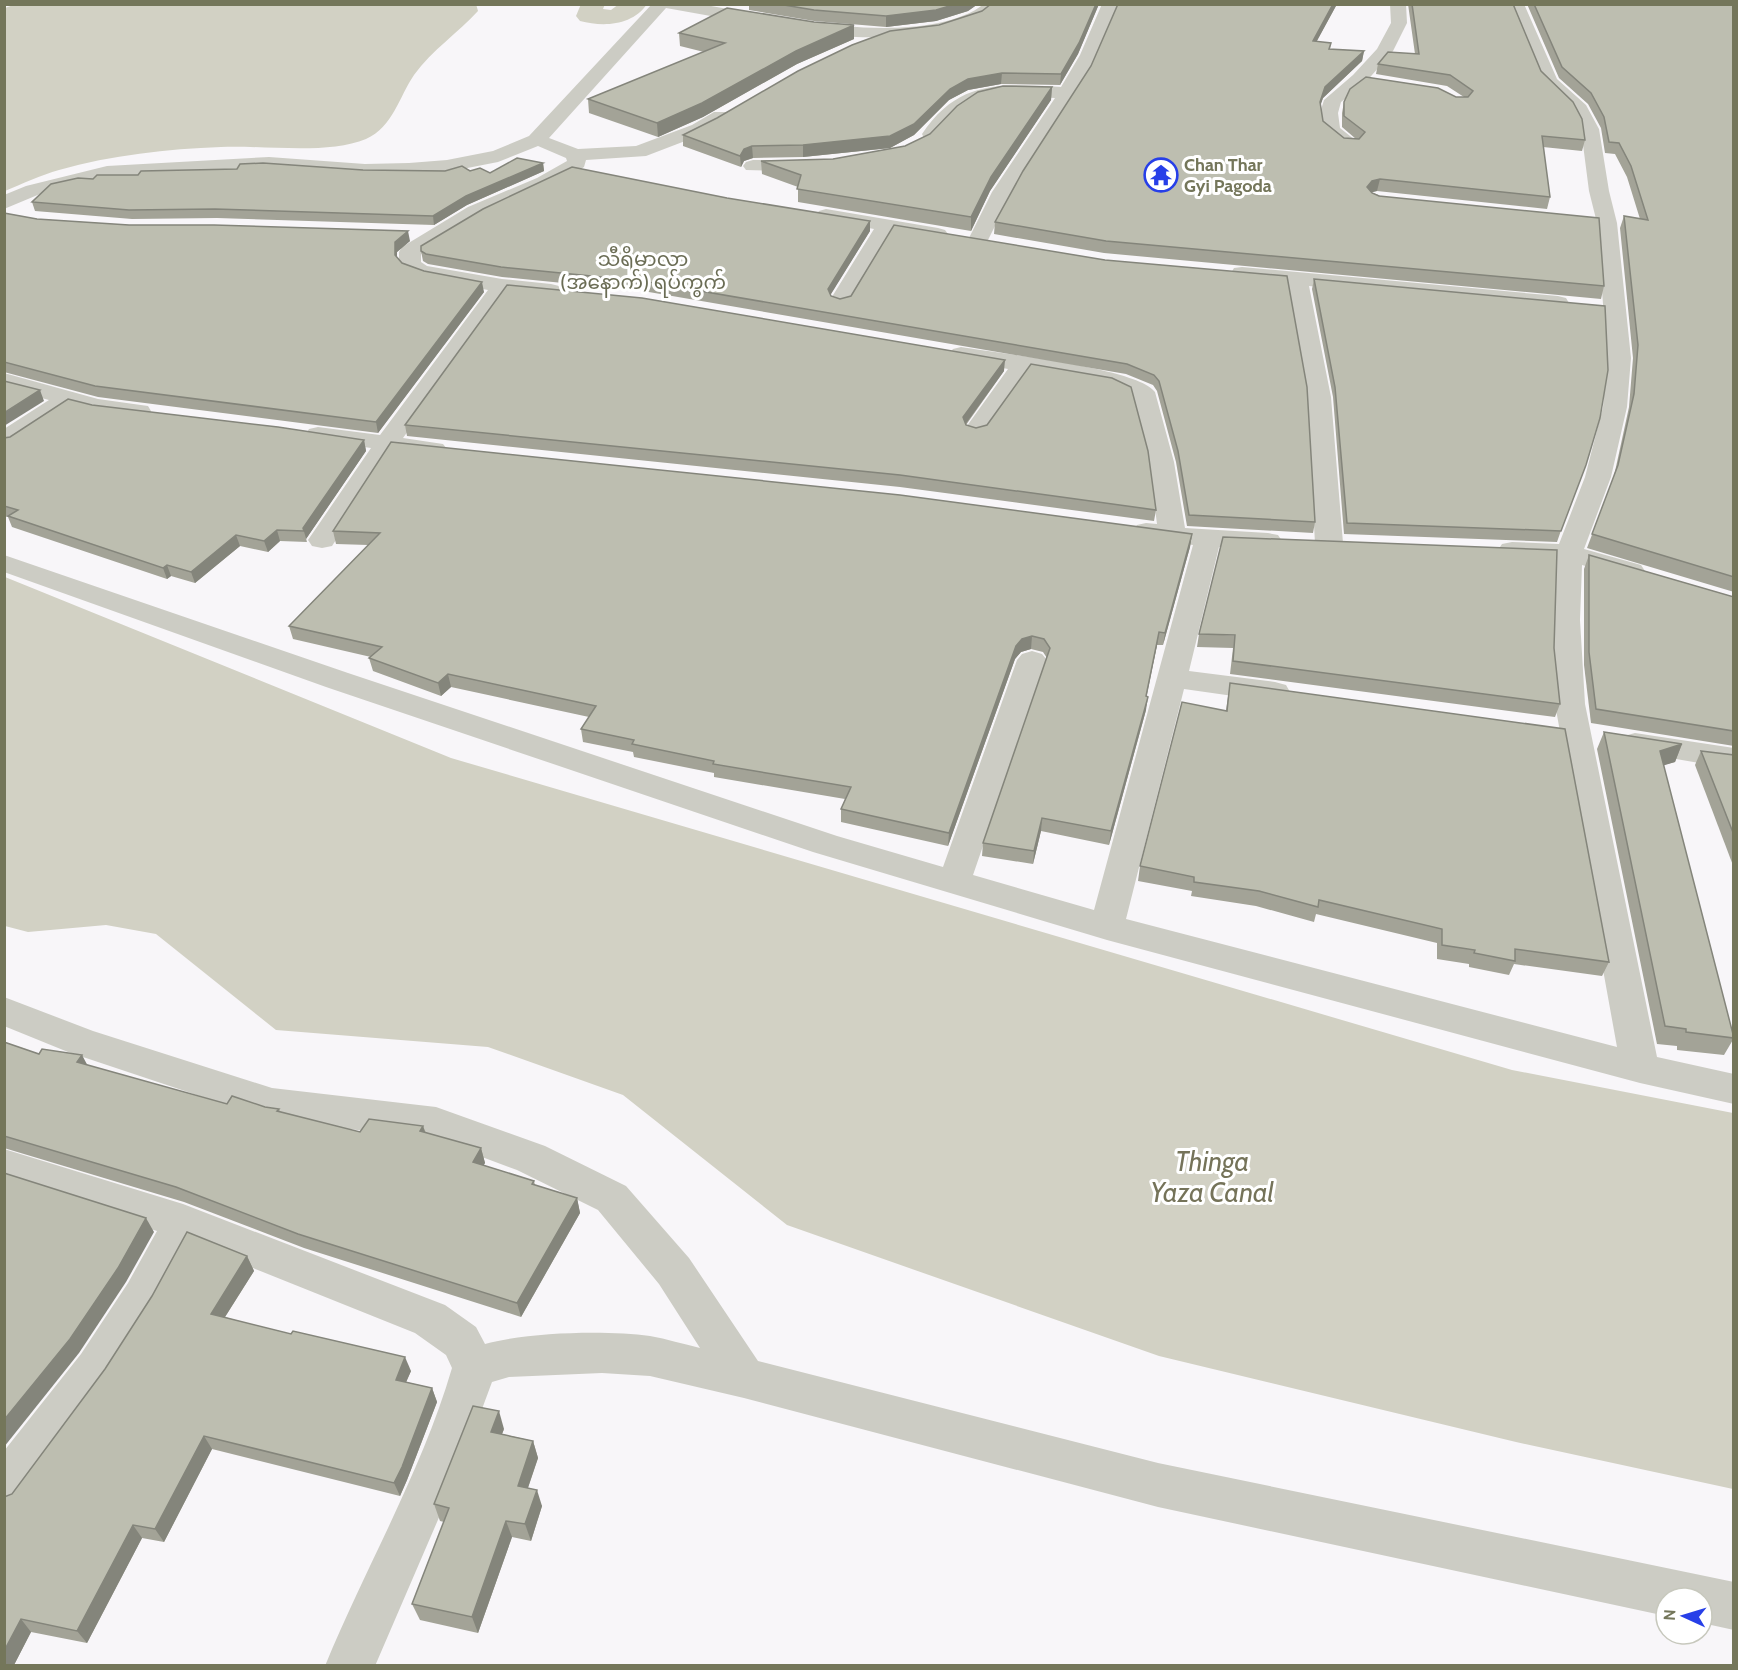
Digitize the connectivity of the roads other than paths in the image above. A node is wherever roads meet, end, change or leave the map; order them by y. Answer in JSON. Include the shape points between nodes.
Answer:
{"nodes":[{"id":1,"x":661,"y":4,"type":"edge"},
{"id":2,"x":669,"y":4,"type":"edge"},
{"id":3,"x":994,"y":4,"type":"edge"},
{"id":4,"x":1110,"y":4,"type":"edge"},
{"id":5,"x":1398,"y":4,"type":"edge"},
{"id":6,"x":1516,"y":4,"type":"edge"},
{"id":7,"x":886,"y":34,"type":"junction"},
{"id":8,"x":849,"y":49,"type":"edge"},
{"id":9,"x":1359,"y":79,"type":"junction"},
{"id":10,"x":1378,"y":82,"type":"edge"},
{"id":11,"x":1069,"y":93,"type":"junction"},
{"id":12,"x":740,"y":105,"type":"edge"},
{"id":13,"x":536,"y":140,"type":"junction"},
{"id":14,"x":1350,"y":144,"type":"edge"},
{"id":15,"x":912,"y":147,"type":"edge"},
{"id":16,"x":575,"y":155,"type":"junction"},
{"id":17,"x":827,"y":163,"type":"edge"},
{"id":18,"x":753,"y":166,"type":"dead end"},
{"id":19,"x":4,"y":203,"type":"edge"},
{"id":20,"x":807,"y":212,"type":"edge"},
{"id":21,"x":1584,"y":221,"type":"edge"},
{"id":22,"x":1607,"y":223,"type":"junction"},
{"id":23,"x":886,"y":225,"type":"junction"},
{"id":24,"x":405,"y":232,"type":"edge"},
{"id":25,"x":440,"y":233,"type":"junction"},
{"id":26,"x":978,"y":242,"type":"junction"},
{"id":27,"x":1001,"y":245,"type":"edge"},
{"id":28,"x":1217,"y":271,"type":"edge"},
{"id":29,"x":1297,"y":278,"type":"junction"},
{"id":30,"x":502,"y":286,"type":"junction"},
{"id":31,"x":573,"y":293,"type":"edge"},
{"id":32,"x":841,"y":300,"type":"edge"},
{"id":33,"x":1616,"y":309,"type":"junction"},
{"id":34,"x":942,"y":351,"type":"edge"},
{"id":35,"x":1023,"y":365,"type":"junction"},
{"id":36,"x":4,"y":380,"type":"edge"},
{"id":37,"x":68,"y":398,"type":"junction"},
{"id":38,"x":165,"y":414,"type":"edge"},
{"id":39,"x":292,"y":430,"type":"edge"},
{"id":40,"x":976,"y":430,"type":"edge"},
{"id":41,"x":4,"y":441,"type":"edge"},
{"id":42,"x":386,"y":444,"type":"junction"},
{"id":43,"x":456,"y":451,"type":"edge"},
{"id":44,"x":1125,"y":528,"type":"edge"},
{"id":45,"x":1172,"y":534,"type":"junction"},
{"id":46,"x":1208,"y":539,"type":"junction"},
{"id":47,"x":322,"y":540,"type":"dead end"},
{"id":48,"x":1489,"y":549,"type":"edge"},
{"id":49,"x":1569,"y":553,"type":"junction"},
{"id":50,"x":4,"y":563,"type":"edge"},
{"id":51,"x":1660,"y":580,"type":"edge"},
{"id":52,"x":1032,"y":660,"type":"dead end"},
{"id":53,"x":1173,"y":678,"type":"junction"},
{"id":54,"x":1304,"y":696,"type":"edge"},
{"id":55,"x":1541,"y":728,"type":"edge"},
{"id":56,"x":1576,"y":733,"type":"junction"},
{"id":57,"x":1734,"y":759,"type":"edge"},
{"id":58,"x":954,"y":882,"type":"junction"},
{"id":59,"x":1107,"y":927,"type":"junction"},
{"id":60,"x":4,"y":1011,"type":"edge"},
{"id":61,"x":1640,"y":1068,"type":"junction"},
{"id":62,"x":1734,"y":1089,"type":"edge"},
{"id":63,"x":4,"y":1165,"type":"edge"},
{"id":64,"x":183,"y":1222,"type":"junction"},
{"id":65,"x":474,"y":1367,"type":"junction"},
{"id":66,"x":744,"y":1378,"type":"junction"},
{"id":67,"x":4,"y":1490,"type":"edge"},
{"id":68,"x":1654,"y":1589,"type":"edge"},
{"id":69,"x":1714,"y":1602,"type":"edge"},
{"id":70,"x":1734,"y":1606,"type":"edge"},
{"id":71,"x":350,"y":1665,"type":"edge"}],
"edges":[{"from":1,"to":13,"type":"street"},
{"from":2,"to":7,"type":"street","via":[[786,24]]},
{"from":3,"to":7,"type":"street","via":[[975,16],[938,28]]},
{"from":4,"to":11,"type":"street","via":[[1099,37]]},
{"from":5,"to":9,"type":"street","via":[[1399,23],[1384,51]]},
{"from":6,"to":22,"type":"street","via":[[1549,81],[1580,109],[1590,129]]},
{"from":7,"to":8,"type":"street"},
{"from":9,"to":10,"type":"street"},
{"from":9,"to":14,"type":"street","via":[[1341,92],[1329,112],[1331,130]]},
{"from":11,"to":15,"type":"street","via":[[1031,91],[975,96],[964,100],[929,136]]},
{"from":11,"to":26,"type":"street","via":[[1001,193]]},
{"from":12,"to":16,"type":"street","via":[[699,129],[639,152]]},
{"from":13,"to":16,"type":"street"},
{"from":13,"to":19,"type":"street","via":[[498,156],[409,169],[269,163],[106,172],[33,190]]},
{"from":16,"to":25,"type":"street","via":[[577,163],[560,175],[484,207]]},
{"from":17,"to":18,"type":"street"},
{"from":20,"to":23,"type":"street"},
{"from":21,"to":22,"type":"street"},
{"from":22,"to":33,"type":"street"},
{"from":23,"to":26,"type":"street"},
{"from":23,"to":32,"type":"street"},
{"from":24,"to":25,"type":"street"},
{"from":25,"to":30,"type":"street","via":[[410,252],[410,265],[421,271]]},
{"from":26,"to":27,"type":"street"},
{"from":28,"to":29,"type":"street"},
{"from":29,"to":33,"type":"street"},
{"from":29,"to":46,"type":"street","via":[[1320,398],[1321,542]]},
{"from":30,"to":31,"type":"street"},
{"from":30,"to":42,"type":"street"},
{"from":33,"to":49,"type":"street","via":[[1620,358],[1615,407],[1598,477]]},
{"from":34,"to":35,"type":"street"},
{"from":35,"to":40,"type":"street"},
{"from":35,"to":45,"type":"street","via":[[1117,381],[1143,392],[1158,436]]},
{"from":36,"to":37,"type":"street"},
{"from":37,"to":38,"type":"street","via":[[96,406]]},
{"from":37,"to":41,"type":"street"},
{"from":39,"to":42,"type":"street"},
{"from":42,"to":43,"type":"street"},
{"from":42,"to":47,"type":"street"},
{"from":44,"to":45,"type":"street"},
{"from":45,"to":46,"type":"street"},
{"from":46,"to":53,"type":"street"},
{"from":48,"to":49,"type":"street"},
{"from":49,"to":51,"type":"street"},
{"from":49,"to":56,"type":"street","via":[[1566,620],[1570,704]]},
{"from":50,"to":58,"type":"street","via":[[825,844]]},
{"from":52,"to":58,"type":"street"},
{"from":53,"to":54,"type":"street"},
{"from":53,"to":59,"type":"street"},
{"from":55,"to":56,"type":"street"},
{"from":56,"to":57,"type":"street"},
{"from":56,"to":61,"type":"street"},
{"from":58,"to":59,"type":"street"},
{"from":59,"to":61,"type":"street"},
{"from":60,"to":66,"type":"street","via":[[81,1042],[272,1104],[436,1123],[542,1162],[612,1198],[674,1271]]},
{"from":61,"to":62,"type":"street"},
{"from":63,"to":64,"type":"street"},
{"from":64,"to":65,"type":"street","via":[[430,1319],[460,1341]]},
{"from":64,"to":67,"type":"street","via":[[118,1335]]},
{"from":65,"to":66,"type":"street","via":[[509,1357],[602,1353],[650,1356]]},
{"from":65,"to":71,"type":"street","via":[[436,1471]]},
{"from":66,"to":68,"type":"street","via":[[1158,1485]]},
{"from":69,"to":70,"type":"street"}]}
